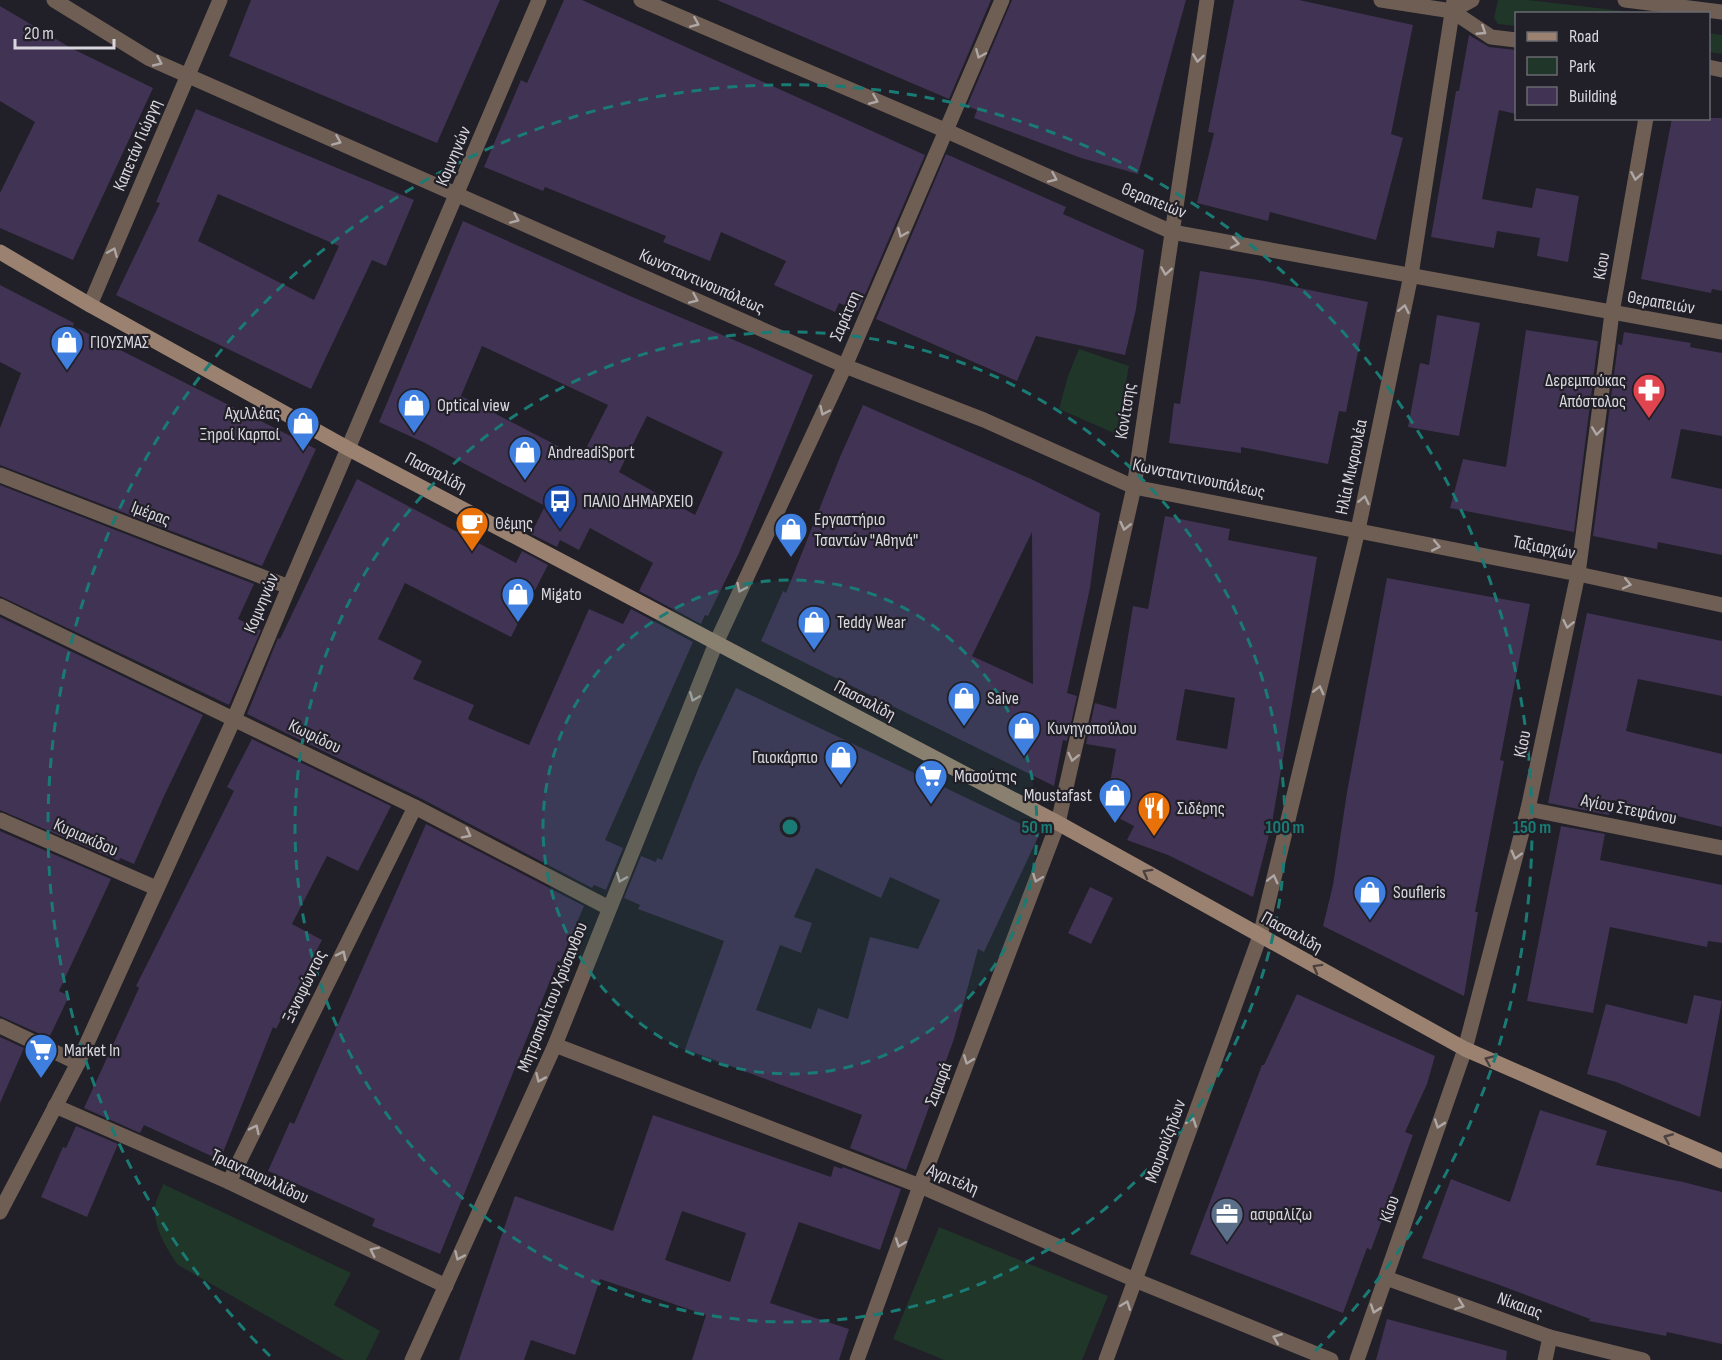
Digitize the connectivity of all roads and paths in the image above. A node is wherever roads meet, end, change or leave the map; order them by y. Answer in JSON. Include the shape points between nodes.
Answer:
{"nodes":[{"id":1,"x":54,"y":0,"type":"edge"},
{"id":2,"x":219,"y":0,"type":"edge"},
{"id":3,"x":539,"y":0,"type":"edge"},
{"id":4,"x":641,"y":0,"type":"edge"},
{"id":5,"x":1002,"y":0,"type":"edge"},
{"id":6,"x":1207,"y":0,"type":"edge"},
{"id":7,"x":1381,"y":0,"type":"edge"},
{"id":8,"x":1472,"y":0,"type":"edge"},
{"id":9,"x":1624,"y":0,"type":"edge"},
{"id":10,"x":1453,"y":5,"type":"edge"},
{"id":11,"x":1665,"y":6,"type":"edge"},
{"id":12,"x":1722,"y":12,"type":"edge"},
{"id":13,"x":1515,"y":40,"type":"edge"},
{"id":14,"x":188,"y":76,"type":"junction"},
{"id":15,"x":1646,"y":120,"type":"edge"},
{"id":16,"x":946,"y":131,"type":"junction"},
{"id":17,"x":458,"y":194,"type":"junction"},
{"id":18,"x":1172,"y":232,"type":"junction"},
{"id":19,"x":0,"y":252,"type":"edge"},
{"id":20,"x":1411,"y":275,"type":"junction"},
{"id":21,"x":90,"y":305,"type":"junction"},
{"id":22,"x":1612,"y":313,"type":"junction"},
{"id":23,"x":1722,"y":332,"type":"edge"},
{"id":24,"x":845,"y":366,"type":"junction"},
{"id":25,"x":349,"y":449,"type":"junction"},
{"id":26,"x":0,"y":475,"type":"edge"},
{"id":27,"x":1134,"y":487,"type":"junction"},
{"id":28,"x":1358,"y":530,"type":"junction"},
{"id":29,"x":1578,"y":574,"type":"junction"},
{"id":30,"x":289,"y":587,"type":"junction"},
{"id":31,"x":1722,"y":605,"type":"edge"},
{"id":32,"x":0,"y":606,"type":"edge"},
{"id":33,"x":716,"y":643,"type":"junction"},
{"id":34,"x":234,"y":719,"type":"junction"},
{"id":35,"x":415,"y":807,"type":"junction"},
{"id":36,"x":1528,"y":809,"type":"junction"},
{"id":37,"x":1,"y":820,"type":"edge"},
{"id":38,"x":1058,"y":823,"type":"junction"},
{"id":39,"x":1722,"y":848,"type":"edge"},
{"id":40,"x":156,"y":888,"type":"junction"},
{"id":41,"x":609,"y":908,"type":"junction"},
{"id":42,"x":1260,"y":936,"type":"junction"},
{"id":43,"x":0,"y":1026,"type":"edge"},
{"id":44,"x":555,"y":1045,"type":"junction"},
{"id":45,"x":1465,"y":1049,"type":"junction"},
{"id":46,"x":78,"y":1063,"type":"junction"},
{"id":47,"x":55,"y":1106,"type":"junction"},
{"id":48,"x":1722,"y":1161,"type":"edge"},
{"id":49,"x":229,"y":1182,"type":"junction"},
{"id":50,"x":920,"y":1185,"type":"junction"},
{"id":51,"x":0,"y":1212,"type":"edge"},
{"id":52,"x":1386,"y":1278,"type":"junction"},
{"id":53,"x":1135,"y":1280,"type":"junction"},
{"id":54,"x":446,"y":1286,"type":"junction"},
{"id":55,"x":1550,"y":1337,"type":"junction"},
{"id":56,"x":412,"y":1360,"type":"edge"},
{"id":57,"x":857,"y":1360,"type":"edge"},
{"id":58,"x":1106,"y":1360,"type":"edge"},
{"id":59,"x":1331,"y":1360,"type":"edge"},
{"id":60,"x":1357,"y":1360,"type":"edge"},
{"id":61,"x":1545,"y":1360,"type":"edge"},
{"id":62,"x":1644,"y":1360,"type":"edge"}],
"edges":[{"from":1,"to":14,"type":"street","name":"Κωνσταντινουπόλεως","one_way":true,"via":[[150,59]]},
{"from":2,"to":14,"type":"street","name":"Καπετάν Γιώργη"},
{"from":3,"to":17,"type":"street","name":"Κομνηνών"},
{"from":4,"to":16,"type":"street","name":"Θεραπειών","one_way":true},
{"from":5,"to":16,"type":"street","name":"Σαράτση","one_way":true},
{"from":6,"to":18,"type":"street","name":"Κονίτσης","one_way":true},
{"from":7,"to":10,"type":"street"},
{"from":8,"to":10,"type":"street"},
{"from":9,"to":11,"type":"street"},
{"from":10,"to":13,"type":"street","one_way":true,"via":[[1491,37]]},
{"from":10,"to":20,"type":"street","name":"Ηλία Μικρουλέα"},
{"from":11,"to":12,"type":"street"},
{"from":14,"to":17,"type":"street","name":"Κωνσταντινουπόλεως","one_way":true},
{"from":21,"to":14,"type":"street","name":"Καπετάν Γιώργη","one_way":true},
{"from":15,"to":22,"type":"street","name":"Κίου","one_way":true},
{"from":16,"to":18,"type":"street","name":"Θεραπειών","one_way":true},
{"from":16,"to":24,"type":"street","name":"Σαράτση","one_way":true},
{"from":17,"to":24,"type":"street","name":"Κωνσταντινουπόλεως","one_way":true},
{"from":17,"to":25,"type":"street","name":"Κομνηνών"},
{"from":18,"to":20,"type":"street","name":"Θεραπειών","one_way":true},
{"from":18,"to":27,"type":"street","name":"Κονίτσης","one_way":true},
{"from":19,"to":21,"type":"main road","name":"Πασσαλίδη"},
{"from":20,"to":22,"type":"street","name":"Θεραπειών"},
{"from":28,"to":20,"type":"street","name":"Ηλία Μικρουλέα","one_way":true},
{"from":21,"to":25,"type":"main road","name":"Πασσαλίδη"},
{"from":22,"to":23,"type":"street","name":"Θεραπειών"},
{"from":22,"to":29,"type":"street","name":"Κίου","one_way":true},
{"from":24,"to":27,"type":"street","name":"Κωνσταντινουπόλεως","via":[[984,420]]},
{"from":24,"to":33,"type":"street","name":"Σαράτση","one_way":true},
{"from":25,"to":30,"type":"street","name":"Κομνηνών"},
{"from":25,"to":33,"type":"main road","name":"Πασσαλίδη"},
{"from":26,"to":30,"type":"street","name":"Ιμέρας"},
{"from":27,"to":28,"type":"street","name":"Κωνσταντινουπόλεως"},
{"from":27,"to":38,"type":"street","name":"Κονίτσης","one_way":true},
{"from":28,"to":29,"type":"street","name":"Ταξιαρχών","one_way":true},
{"from":42,"to":28,"type":"street","name":"Ηλία Μικρουλέα","one_way":true},
{"from":29,"to":31,"type":"street","name":"Ταξιαρχών","one_way":true},
{"from":29,"to":36,"type":"street","name":"Κίου","one_way":true},
{"from":30,"to":34,"type":"street","name":"Κομνηνών"},
{"from":32,"to":34,"type":"street","name":"Κωφίδου"},
{"from":33,"to":38,"type":"main road","name":"Πασσαλίδη"},
{"from":33,"to":41,"type":"street","name":"Μητροπολίτου Χρύσανθου","one_way":true},
{"from":34,"to":35,"type":"street","name":"Κωφίδου"},
{"from":34,"to":40,"type":"street","name":"Κομνηνών"},
{"from":35,"to":41,"type":"street","name":"Κωφίδου","one_way":true},
{"from":49,"to":35,"type":"street","name":"Ξενοφώντος","one_way":true},
{"from":36,"to":39,"type":"street","name":"Αγίου Στεφάνου"},
{"from":36,"to":45,"type":"street","name":"Κίου","one_way":true},
{"from":37,"to":40,"type":"street","name":"Κυριακίδου"},
{"from":42,"to":38,"type":"main road","name":"Πασσαλίδη","one_way":true},
{"from":38,"to":50,"type":"street","name":"Σαμαρά","one_way":true},
{"from":40,"to":46,"type":"street","name":"Κομνηνών"},
{"from":41,"to":44,"type":"street","name":"Μητροπολίτου Χρύσανθου"},
{"from":45,"to":42,"type":"main road","name":"Πασσαλίδη","one_way":true},
{"from":53,"to":42,"type":"street","name":"Μουρούζηδων","one_way":true},
{"from":43,"to":46,"type":"street"},
{"from":44,"to":50,"type":"street","name":"Αγριτέλη"},
{"from":44,"to":54,"type":"street","name":"Μητροπολίτου Χρύσανθου","one_way":true},
{"from":48,"to":45,"type":"main road","name":"Πασσαλίδη","one_way":true},
{"from":45,"to":52,"type":"street","name":"Κίου","one_way":true},
{"from":46,"to":47,"type":"street","name":"Κομνηνών"},
{"from":47,"to":49,"type":"street","name":"Τριανταφυλλίδου"},
{"from":47,"to":51,"type":"street","name":"Κομνηνών"},
{"from":54,"to":49,"type":"street","name":"Τριανταφυλλίδου","one_way":true},
{"from":50,"to":53,"type":"street","name":"Αγριτέλη"},
{"from":50,"to":57,"type":"street","name":"Σαμαρά","one_way":true},
{"from":52,"to":55,"type":"street","name":"Νίκαιας","one_way":true},
{"from":52,"to":60,"type":"street","name":"Κίου","one_way":true},
{"from":58,"to":53,"type":"street","name":"Μουρούζηδων","one_way":true},
{"from":59,"to":53,"type":"street","name":"Αγριτέλη","one_way":true},
{"from":54,"to":56,"type":"street","name":"Μητροπολίτου Χρύσανθου"},
{"from":55,"to":61,"type":"street"},
{"from":55,"to":62,"type":"street","name":"Νίκαιας"}]}
